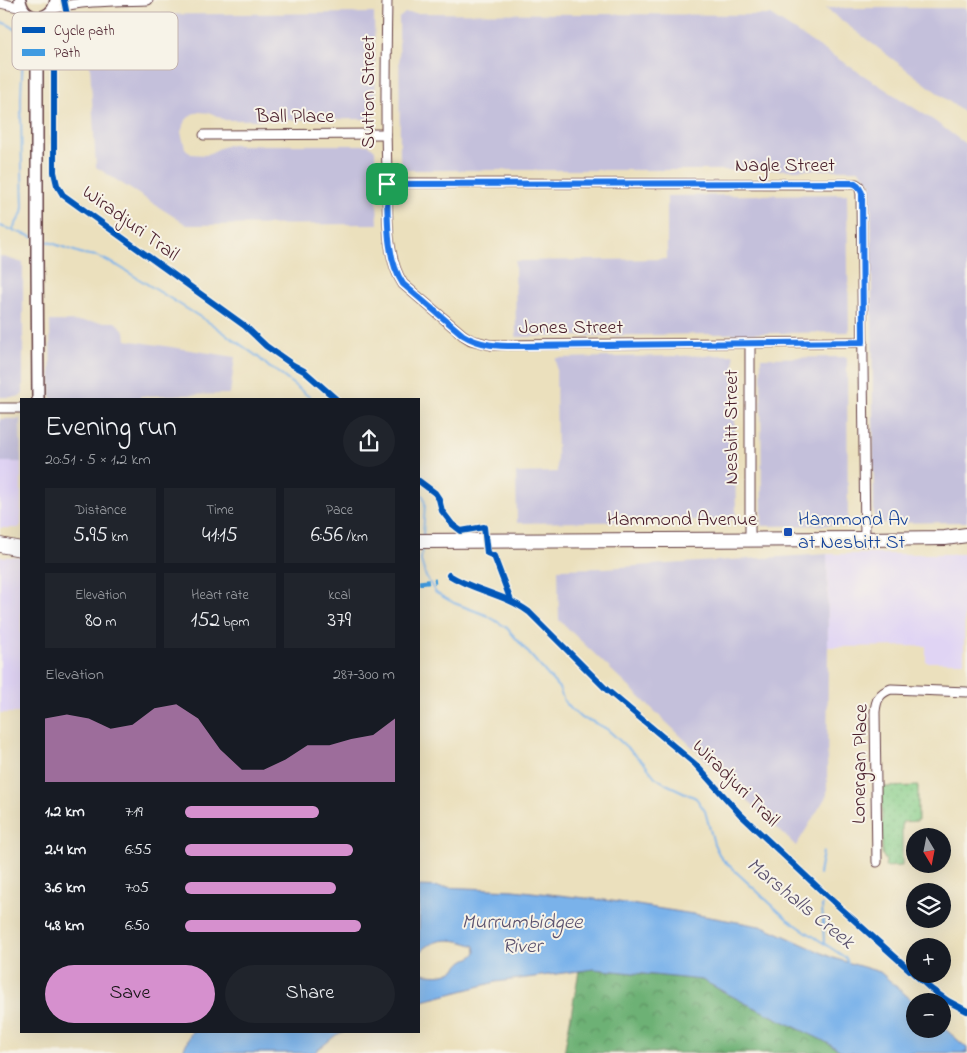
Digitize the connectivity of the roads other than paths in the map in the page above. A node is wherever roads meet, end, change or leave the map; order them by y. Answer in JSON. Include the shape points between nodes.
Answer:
{"nodes":[{"id":1,"x":148,"y":0,"type":"edge"},
{"id":2,"x":387,"y":0,"type":"edge"},
{"id":3,"x":0,"y":3,"type":"edge"},
{"id":4,"x":23,"y":7,"type":"edge"},
{"id":5,"x":53,"y":8,"type":"edge"},
{"id":6,"x":37,"y":70,"type":"edge"},
{"id":7,"x":386,"y":134,"type":"junction"},
{"id":8,"x":204,"y":135,"type":"dead end"},
{"id":9,"x":387,"y":184,"type":"junction"},
{"id":10,"x":863,"y":342,"type":"junction"},
{"id":11,"x":750,"y":344,"type":"junction"},
{"id":12,"x":38,"y":398,"type":"edge"},
{"id":13,"x":0,"y":408,"type":"edge"},
{"id":14,"x":20,"y":408,"type":"edge"},
{"id":15,"x":967,"y":535,"type":"edge"},
{"id":16,"x":20,"y":538,"type":"edge"},
{"id":17,"x":945,"y":538,"type":"junction"},
{"id":18,"x":750,"y":539,"type":"junction"},
{"id":19,"x":865,"y":539,"type":"junction"},
{"id":20,"x":967,"y":540,"type":"edge"},
{"id":21,"x":420,"y":541,"type":"edge"},
{"id":22,"x":0,"y":543,"type":"edge"},
{"id":23,"x":20,"y":549,"type":"edge"},
{"id":24,"x":967,"y":692,"type":"edge"},
{"id":25,"x":877,"y":862,"type":"dead end"}],
"edges":[{"from":1,"to":5,"type":"street","via":[[83,2]]},
{"from":2,"to":7,"type":"street","name":"Sutton Street"},
{"from":3,"to":4,"type":"street"},
{"from":6,"to":12,"type":"main road"},
{"from":7,"to":8,"type":"street","name":"Ball Place"},
{"from":7,"to":9,"type":"street","name":"Sutton Street"},
{"from":9,"to":10,"type":"street","name":"Nagle Street","via":[[856,184],[862,193]]},
{"from":9,"to":11,"type":"street","name":"Jones Street","via":[[390,243],[398,276],[403,284],[471,340],[491,346]]},
{"from":10,"to":11,"type":"street","name":"Jones Street"},
{"from":10,"to":19,"type":"street","name":"Nagle Street"},
{"from":11,"to":18,"type":"street","name":"Nesbitt Street"},
{"from":13,"to":14,"type":"street"},
{"from":15,"to":17,"type":"highway","name":"Hammond Avenue"},
{"from":16,"to":22,"type":"highway"},
{"from":17,"to":19,"type":"highway","name":"Hammond Avenue"},
{"from":17,"to":20,"type":"highway","name":"Hammond Avenue"},
{"from":18,"to":19,"type":"highway","name":"Hammond Avenue"},
{"from":18,"to":21,"type":"highway","name":"Hammond Avenue"},
{"from":22,"to":23,"type":"highway"},
{"from":24,"to":25,"type":"street","name":"Lonergan Place","via":[[891,689],[879,696],[875,712]]}]}
